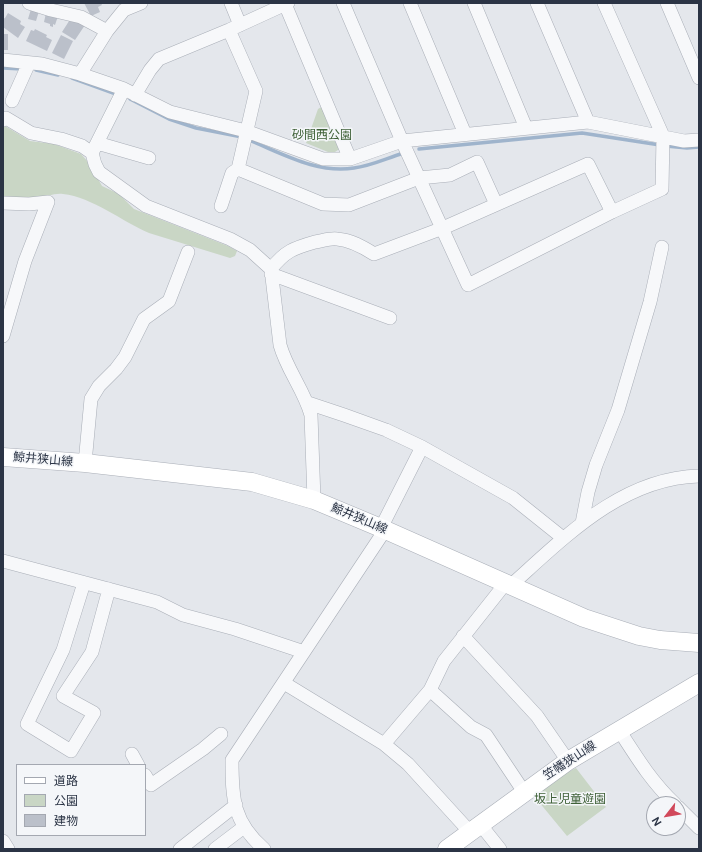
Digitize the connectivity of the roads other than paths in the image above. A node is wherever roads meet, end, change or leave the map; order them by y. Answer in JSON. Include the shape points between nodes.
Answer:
{"nodes":[{"id":1,"x":30,"y":3,"type":"edge"},
{"id":2,"x":141,"y":3,"type":"edge"},
{"id":3,"x":231,"y":3,"type":"edge"},
{"id":4,"x":343,"y":3,"type":"edge"},
{"id":5,"x":410,"y":3,"type":"edge"},
{"id":6,"x":474,"y":3,"type":"edge"},
{"id":7,"x":537,"y":3,"type":"edge"},
{"id":8,"x":604,"y":3,"type":"edge"},
{"id":9,"x":666,"y":3,"type":"edge"},
{"id":10,"x":287,"y":4,"type":"edge"},
{"id":11,"x":50,"y":6,"type":"edge"},
{"id":12,"x":122,"y":7,"type":"edge"},
{"id":13,"x":235,"y":28,"type":"junction"},
{"id":14,"x":107,"y":31,"type":"junction"},
{"id":15,"x":3,"y":60,"type":"edge"},
{"id":16,"x":29,"y":63,"type":"junction"},
{"id":17,"x":80,"y":74,"type":"junction"},
{"id":18,"x":699,"y":78,"type":"edge"},
{"id":19,"x":130,"y":92,"type":"junction"},
{"id":20,"x":8,"y":101,"type":"edge"},
{"id":21,"x":4,"y":119,"type":"edge"},
{"id":22,"x":588,"y":122,"type":"junction"},
{"id":23,"x":526,"y":128,"type":"junction"},
{"id":24,"x":246,"y":131,"type":"junction"},
{"id":25,"x":465,"y":134,"type":"junction"},
{"id":26,"x":663,"y":136,"type":"junction"},
{"id":27,"x":699,"y":140,"type":"edge"},
{"id":28,"x":402,"y":141,"type":"junction"},
{"id":29,"x":95,"y":148,"type":"junction"},
{"id":30,"x":149,"y":158,"type":"dead end"},
{"id":31,"x":350,"y":159,"type":"junction"},
{"id":32,"x":238,"y":169,"type":"junction"},
{"id":33,"x":419,"y":178,"type":"junction"},
{"id":34,"x":3,"y":203,"type":"edge"},
{"id":35,"x":496,"y":204,"type":"junction"},
{"id":36,"x":221,"y":206,"type":"dead end"},
{"id":37,"x":612,"y":212,"type":"junction"},
{"id":38,"x":443,"y":228,"type":"junction"},
{"id":39,"x":662,"y":247,"type":"dead end"},
{"id":40,"x":188,"y":252,"type":"dead end"},
{"id":41,"x":271,"y":271,"type":"junction"},
{"id":42,"x":390,"y":318,"type":"dead end"},
{"id":43,"x":4,"y":329,"type":"edge"},
{"id":44,"x":308,"y":403,"type":"junction"},
{"id":45,"x":422,"y":447,"type":"junction"},
{"id":46,"x":3,"y":457,"type":"edge"},
{"id":47,"x":85,"y":463,"type":"junction"},
{"id":48,"x":699,"y":476,"type":"edge"},
{"id":49,"x":314,"y":500,"type":"junction"},
{"id":50,"x":582,"y":523,"type":"junction"},
{"id":51,"x":383,"y":529,"type":"junction"},
{"id":52,"x":564,"y":538,"type":"junction"},
{"id":53,"x":3,"y":561,"type":"edge"},
{"id":54,"x":84,"y":583,"type":"junction"},
{"id":55,"x":508,"y":585,"type":"junction"},
{"id":56,"x":109,"y":589,"type":"junction"},
{"id":57,"x":463,"y":636,"type":"junction"},
{"id":58,"x":699,"y":643,"type":"edge"},
{"id":59,"x":304,"y":652,"type":"junction"},
{"id":60,"x":284,"y":683,"type":"junction"},
{"id":61,"x":699,"y":683,"type":"edge"},
{"id":62,"x":430,"y":690,"type":"junction"},
{"id":63,"x":619,"y":730,"type":"junction"},
{"id":64,"x":222,"y":734,"type":"dead end"},
{"id":65,"x":384,"y":744,"type":"junction"},
{"id":66,"x":568,"y":761,"type":"junction"},
{"id":67,"x":146,"y":778,"type":"edge"},
{"id":68,"x":524,"y":792,"type":"junction"},
{"id":69,"x":666,"y":796,"type":"edge"},
{"id":70,"x":236,"y":805,"type":"junction"},
{"id":71,"x":686,"y":815,"type":"edge"},
{"id":72,"x":244,"y":827,"type":"junction"},
{"id":73,"x":475,"y":828,"type":"junction"},
{"id":74,"x":699,"y":828,"type":"edge"},
{"id":75,"x":3,"y":841,"type":"edge"},
{"id":76,"x":8,"y":849,"type":"edge"},
{"id":77,"x":180,"y":849,"type":"edge"},
{"id":78,"x":215,"y":849,"type":"edge"},
{"id":79,"x":264,"y":849,"type":"edge"},
{"id":80,"x":447,"y":849,"type":"edge"},
{"id":81,"x":500,"y":849,"type":"edge"}],
"edges":[{"from":1,"to":11,"type":"street"},
{"from":2,"to":12,"type":"street"},
{"from":3,"to":13,"type":"street"},
{"from":4,"to":28,"type":"street"},
{"from":5,"to":25,"type":"street"},
{"from":6,"to":23,"type":"street"},
{"from":7,"to":22,"type":"street"},
{"from":8,"to":26,"type":"street"},
{"from":9,"to":18,"type":"street"},
{"from":10,"to":13,"type":"street"},
{"from":10,"to":31,"type":"street"},
{"from":11,"to":14,"type":"street","via":[[81,17]]},
{"from":12,"to":14,"type":"street"},
{"from":13,"to":19,"type":"street","via":[[160,59]]},
{"from":13,"to":24,"type":"street","via":[[256,91]]},
{"from":14,"to":17,"type":"street"},
{"from":15,"to":16,"type":"street"},
{"from":16,"to":17,"type":"street"},
{"from":16,"to":20,"type":"street"},
{"from":17,"to":19,"type":"street"},
{"from":19,"to":24,"type":"street","via":[[170,112]]},
{"from":19,"to":29,"type":"street"},
{"from":20,"to":21,"type":"street"},
{"from":21,"to":29,"type":"street","via":[[31,133]]},
{"from":22,"to":23,"type":"street"},
{"from":22,"to":26,"type":"street"},
{"from":23,"to":25,"type":"street"},
{"from":24,"to":31,"type":"street","via":[[323,159]]},
{"from":24,"to":32,"type":"street"},
{"from":25,"to":28,"type":"street"},
{"from":26,"to":27,"type":"street","via":[[684,141]]},
{"from":26,"to":37,"type":"street","via":[[662,189]]},
{"from":28,"to":31,"type":"street"},
{"from":28,"to":33,"type":"street"},
{"from":29,"to":30,"type":"street"},
{"from":29,"to":41,"type":"street","via":[[95,164],[99,172],[146,206],[230,239],[250,250]]},
{"from":32,"to":33,"type":"street","via":[[323,204],[349,205]]},
{"from":32,"to":36,"type":"street","via":[[232,173]]},
{"from":33,"to":35,"type":"street","via":[[450,174],[477,162]]},
{"from":33,"to":38,"type":"street"},
{"from":34,"to":43,"type":"street","via":[[48,202],[25,261]]},
{"from":35,"to":37,"type":"street","via":[[588,164]]},
{"from":35,"to":38,"type":"street"},
{"from":37,"to":38,"type":"street","via":[[468,284]]},
{"from":38,"to":41,"type":"street","via":[[374,254],[357,244],[336,238],[320,241],[294,248],[279,259]]},
{"from":39,"to":50,"type":"street","via":[[650,302],[618,410],[596,465]]},
{"from":40,"to":47,"type":"street","via":[[169,300],[144,319],[125,357],[91,399]]},
{"from":41,"to":42,"type":"street"},
{"from":41,"to":44,"type":"street","via":[[283,357]]},
{"from":44,"to":45,"type":"street","via":[[386,430]]},
{"from":44,"to":49,"type":"street","via":[[312,430]]},
{"from":45,"to":51,"type":"street"},
{"from":45,"to":52,"type":"street","via":[[514,498]]},
{"from":46,"to":47,"type":"main road","name":"鯨井狭山線"},
{"from":47,"to":49,"type":"main road","name":"鯨井狭山線","via":[[252,482]]},
{"from":48,"to":50,"type":"street","via":[[646,486],[611,503]]},
{"from":49,"to":51,"type":"main road","name":"鯨井狭山線"},
{"from":50,"to":52,"type":"street"},
{"from":51,"to":55,"type":"main road","name":"鯨井狭山線"},
{"from":51,"to":59,"type":"street"},
{"from":52,"to":55,"type":"street"},
{"from":53,"to":54,"type":"street"},
{"from":54,"to":56,"type":"street"},
{"from":54,"to":56,"type":"street","via":[[63,650],[27,724],[71,751],[94,713],[63,696],[92,652]]},
{"from":55,"to":57,"type":"street"},
{"from":55,"to":58,"type":"main road","name":"鯨井狭山線","via":[[615,629],[660,640]]},
{"from":56,"to":59,"type":"street","via":[[157,602],[183,615]]},
{"from":57,"to":62,"type":"street","via":[[441,666]]},
{"from":57,"to":66,"type":"street","via":[[537,716]]},
{"from":59,"to":60,"type":"street"},
{"from":60,"to":65,"type":"street"},
{"from":60,"to":70,"type":"street","via":[[232,760]]},
{"from":61,"to":63,"type":"main road","name":"笠幡狭山線"},
{"from":62,"to":65,"type":"street"},
{"from":62,"to":68,"type":"street","via":[[471,727],[486,735]]},
{"from":63,"to":66,"type":"main road","name":"笠幡狭山線"},
{"from":63,"to":69,"type":"street","via":[[646,772]]},
{"from":64,"to":67,"type":"street","via":[[151,785]]},
{"from":65,"to":73,"type":"street"},
{"from":66,"to":68,"type":"main road","name":"笠幡狭山線"},
{"from":68,"to":73,"type":"main road","name":"笠幡狭山線"},
{"from":70,"to":72,"type":"street"},
{"from":70,"to":77,"type":"street"},
{"from":71,"to":74,"type":"street"},
{"from":72,"to":78,"type":"street"},
{"from":72,"to":79,"type":"street"},
{"from":73,"to":80,"type":"main road","name":"笠幡狭山線"},
{"from":73,"to":81,"type":"street"},
{"from":75,"to":76,"type":"street"}]}
